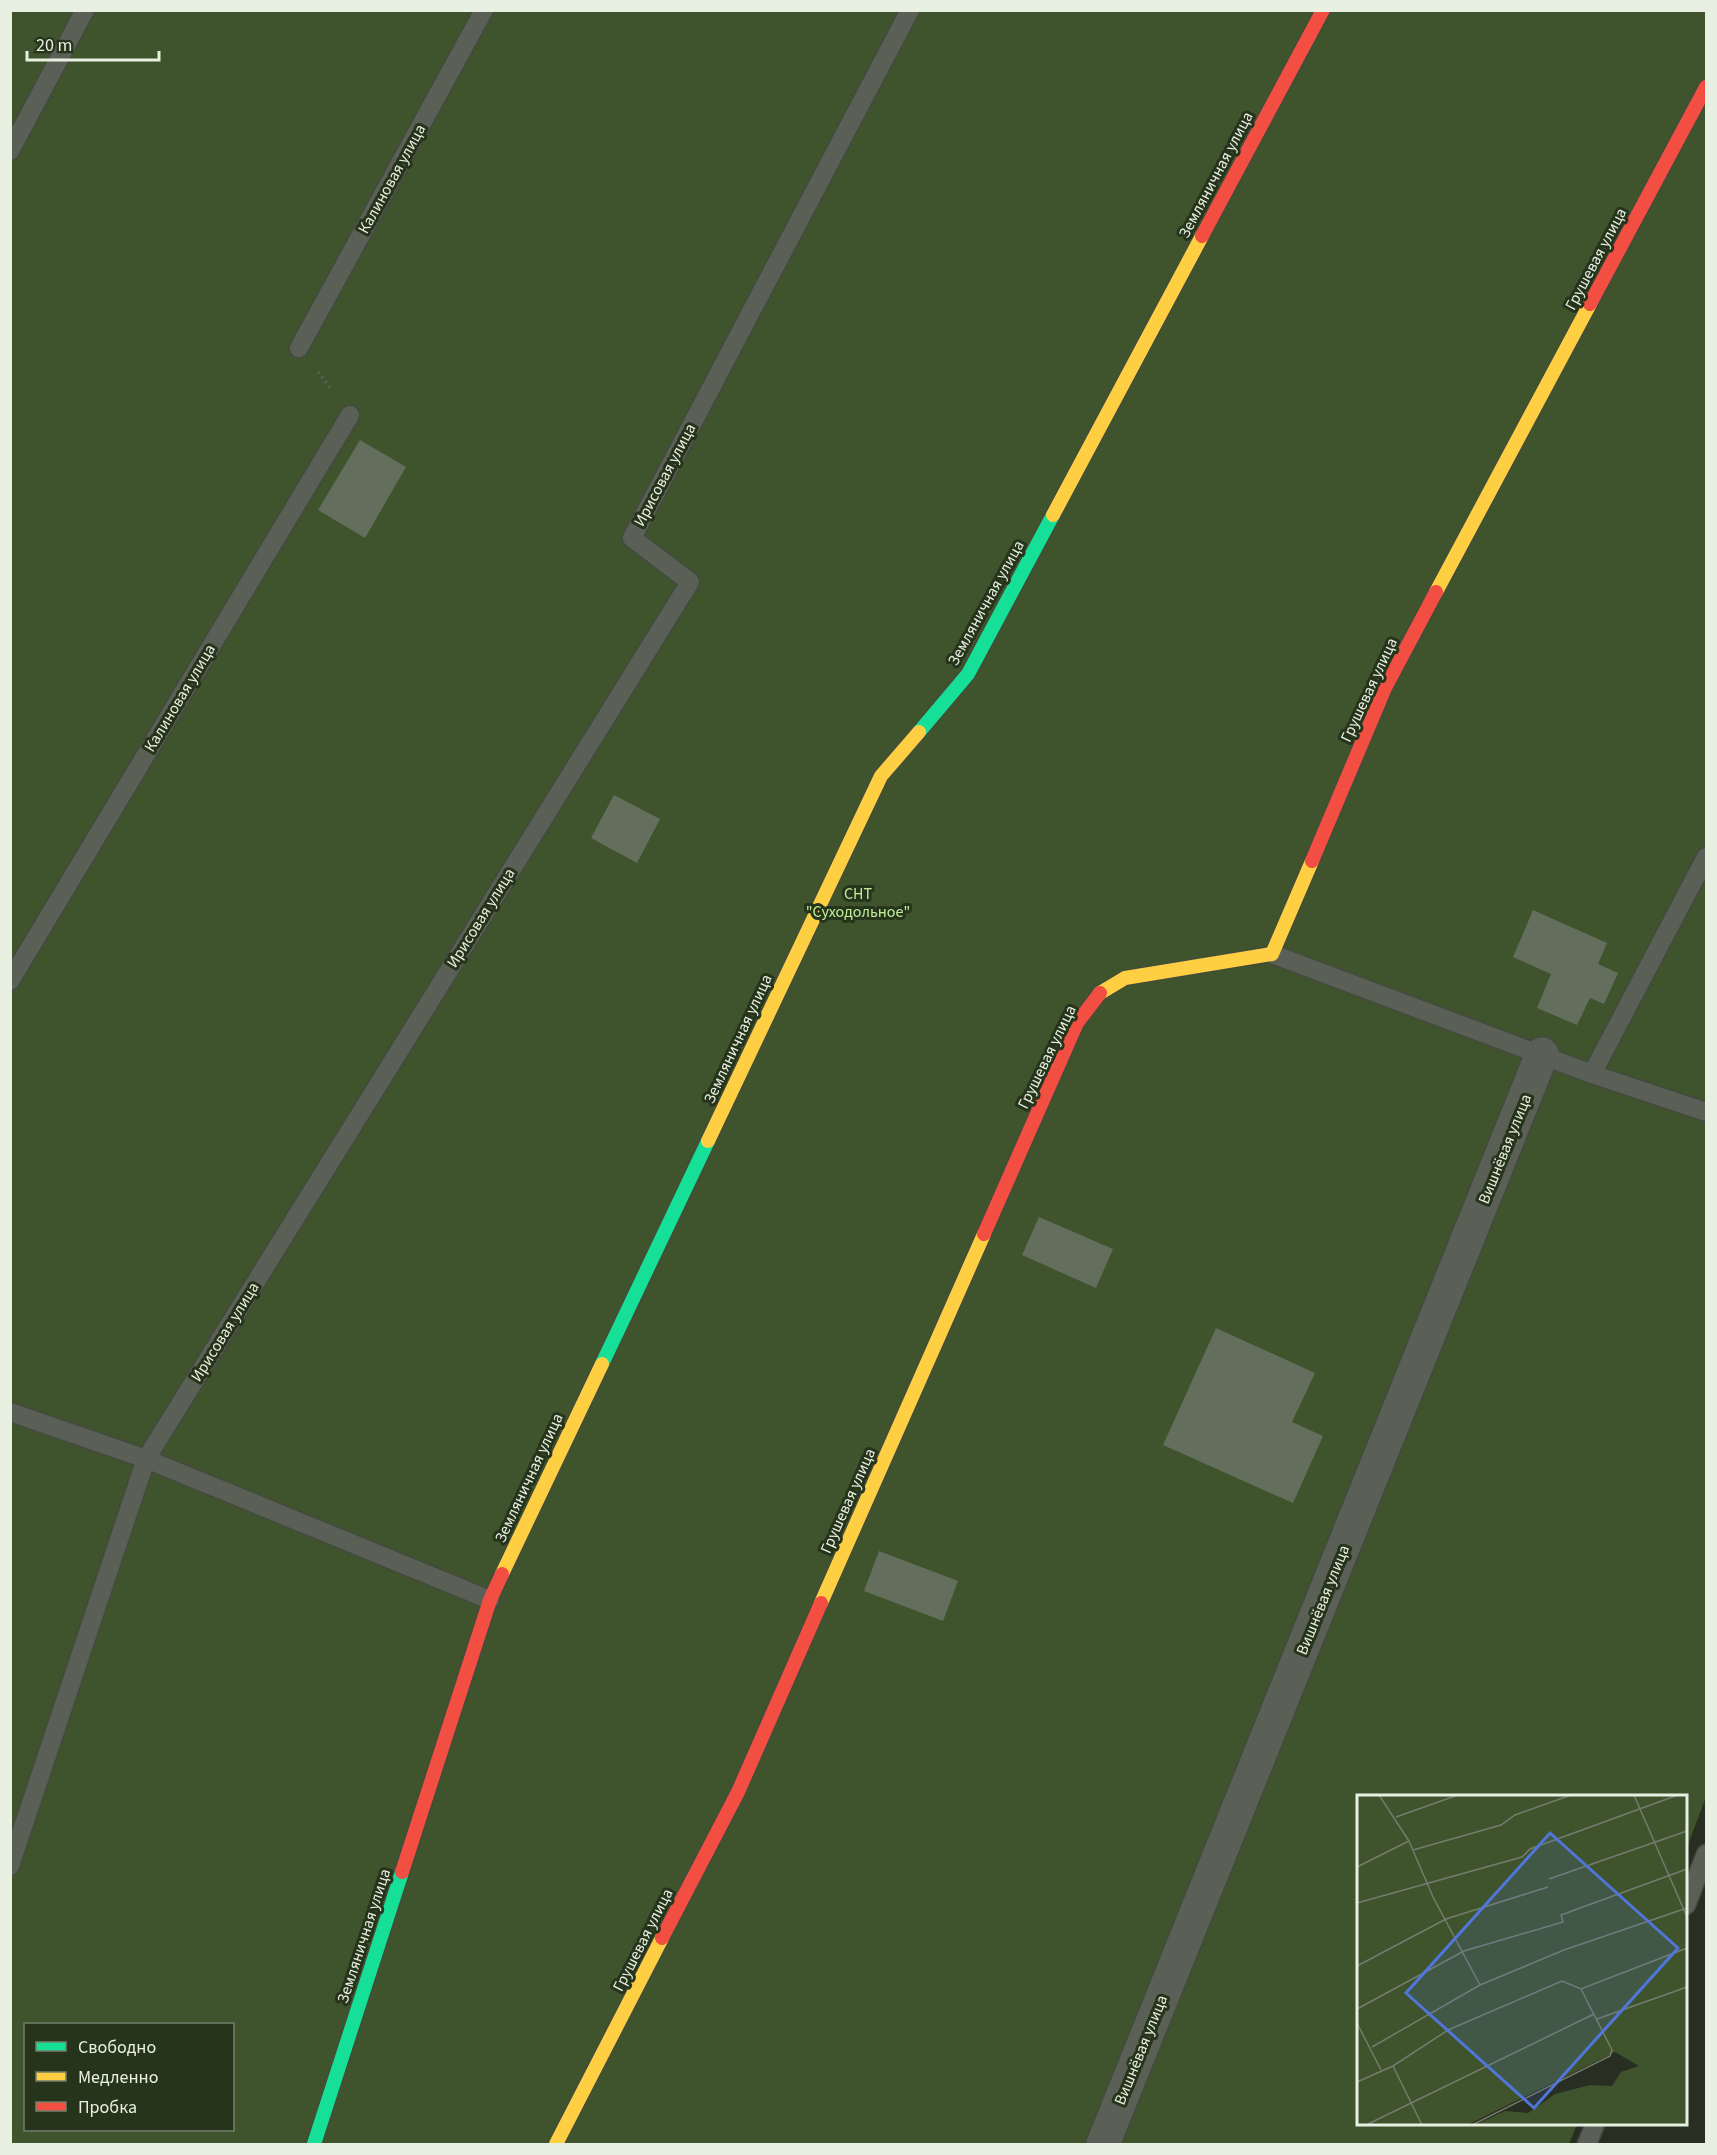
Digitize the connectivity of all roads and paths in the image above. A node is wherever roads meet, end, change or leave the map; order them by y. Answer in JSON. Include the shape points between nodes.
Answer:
{"nodes":[{"id":1,"x":84,"y":10,"type":"edge"},
{"id":2,"x":484,"y":10,"type":"edge"},
{"id":3,"x":910,"y":10,"type":"edge"},
{"id":4,"x":1323,"y":10,"type":"edge"},
{"id":5,"x":1707,"y":87,"type":"edge"},
{"id":6,"x":10,"y":151,"type":"edge"},
{"id":7,"x":299,"y":348,"type":"joint"},
{"id":8,"x":350,"y":415,"type":"joint"},
{"id":9,"x":1707,"y":856,"type":"edge"},
{"id":10,"x":1272,"y":954,"type":"junction"},
{"id":11,"x":10,"y":981,"type":"edge"},
{"id":12,"x":1542,"y":1054,"type":"junction"},
{"id":13,"x":1592,"y":1074,"type":"junction"},
{"id":14,"x":1707,"y":1112,"type":"edge"},
{"id":15,"x":10,"y":1412,"type":"edge"},
{"id":16,"x":146,"y":1459,"type":"junction"},
{"id":17,"x":490,"y":1600,"type":"junction"},
{"id":18,"x":1707,"y":1854,"type":"edge"},
{"id":19,"x":10,"y":1866,"type":"edge"},
{"id":20,"x":1687,"y":1903,"type":"edge"},
{"id":21,"x":1595,"y":2125,"type":"edge"},
{"id":22,"x":314,"y":2145,"type":"edge"},
{"id":23,"x":556,"y":2145,"type":"edge"},
{"id":24,"x":1103,"y":2145,"type":"edge"},
{"id":25,"x":1587,"y":2145,"type":"edge"}],
"edges":[{"from":1,"to":6,"type":"lane"},
{"from":2,"to":7,"type":"lane","name":"Калиновая улица"},
{"from":3,"to":16,"type":"lane","name":"Ирисовая улица","via":[[632,538],[690,582]]},
{"from":4,"to":17,"type":"street","name":"Земляничная улица","via":[[968,674],[881,776]]},
{"from":5,"to":10,"type":"street","name":"Грушевая улица","via":[[1385,688]]},
{"from":7,"to":8,"type":"path"},
{"from":8,"to":11,"type":"lane","name":"Калиновая улица"},
{"from":9,"to":13,"type":"lane"},
{"from":10,"to":12,"type":"lane"},
{"from":10,"to":23,"type":"street","name":"Грушевая улица","via":[[1125,978],[1097,995],[1077,1023],[738,1792]]},
{"from":12,"to":13,"type":"lane"},
{"from":12,"to":24,"type":"street","name":"Вишнёвая улица"},
{"from":13,"to":14,"type":"lane"},
{"from":15,"to":16,"type":"lane"},
{"from":16,"to":17,"type":"lane"},
{"from":16,"to":19,"type":"lane","name":"Ирисовая улица"},
{"from":17,"to":22,"type":"street","name":"Земляничная улица"},
{"from":18,"to":20,"type":"lane"},
{"from":21,"to":25,"type":"lane"}]}
